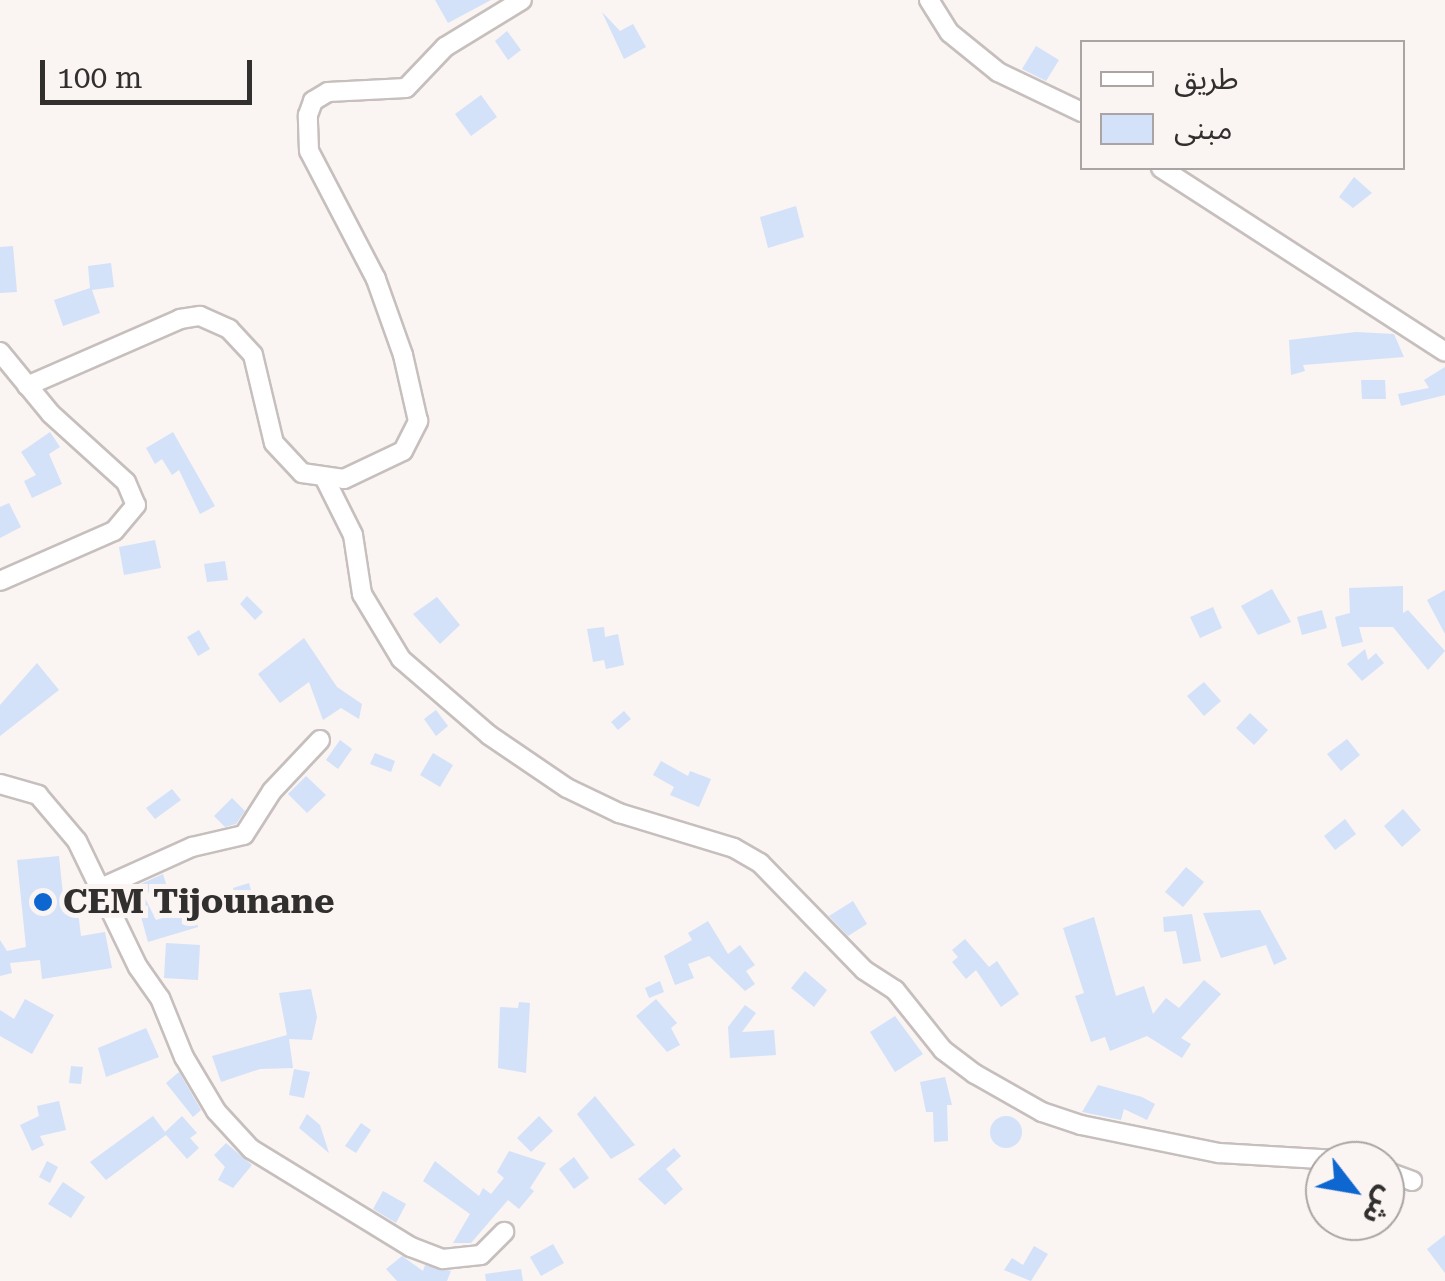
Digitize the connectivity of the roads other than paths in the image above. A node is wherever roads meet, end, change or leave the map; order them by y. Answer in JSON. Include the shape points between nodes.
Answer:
{"nodes":[{"id":1,"x":522,"y":0,"type":"edge"},
{"id":2,"x":929,"y":0,"type":"edge"},
{"id":3,"x":1080,"y":111,"type":"edge"},
{"id":4,"x":1164,"y":170,"type":"edge"},
{"id":5,"x":0,"y":352,"type":"edge"},
{"id":6,"x":1445,"y":352,"type":"edge"},
{"id":7,"x":27,"y":386,"type":"junction"},
{"id":8,"x":324,"y":477,"type":"junction"},
{"id":9,"x":0,"y":582,"type":"edge"},
{"id":10,"x":320,"y":740,"type":"dead end"},
{"id":11,"x":0,"y":784,"type":"edge"},
{"id":12,"x":101,"y":888,"type":"junction"},
{"id":13,"x":1305,"y":1158,"type":"edge"},
{"id":14,"x":1405,"y":1179,"type":"edge"},
{"id":15,"x":1412,"y":1181,"type":"dead end"},
{"id":16,"x":504,"y":1232,"type":"dead end"},
{"id":17,"x":502,"y":1254,"type":"dead end"},
{"id":18,"x":481,"y":1255,"type":"junction"}],
"edges":[{"from":1,"to":8,"type":"street","via":[[445,47],[406,88],[328,92],[314,101],[309,151],[376,279],[418,422],[413,442],[382,463],[344,479]]},
{"from":2,"to":3,"type":"street","via":[[950,33],[998,72]]},
{"from":4,"to":6,"type":"street"},
{"from":5,"to":7,"type":"street"},
{"from":7,"to":8,"type":"street","via":[[180,318],[214,319],[253,355],[274,443],[286,462]]},
{"from":7,"to":9,"type":"street","via":[[116,472],[136,504],[114,532]]},
{"from":8,"to":13,"type":"street","via":[[353,535],[362,594],[402,660],[488,735],[567,788],[760,863],[864,970],[895,990],[943,1050],[975,1074],[1042,1112],[1081,1124],[1218,1153]]},
{"from":10,"to":12,"type":"street","via":[[234,842],[192,848]]},
{"from":11,"to":12,"type":"street","via":[[38,794],[77,841]]},
{"from":12,"to":18,"type":"street","via":[[184,1058],[238,1136],[411,1247],[453,1261]]},
{"from":14,"to":15,"type":"street"},
{"from":16,"to":18,"type":"street"},
{"from":17,"to":18,"type":"street"}]}
